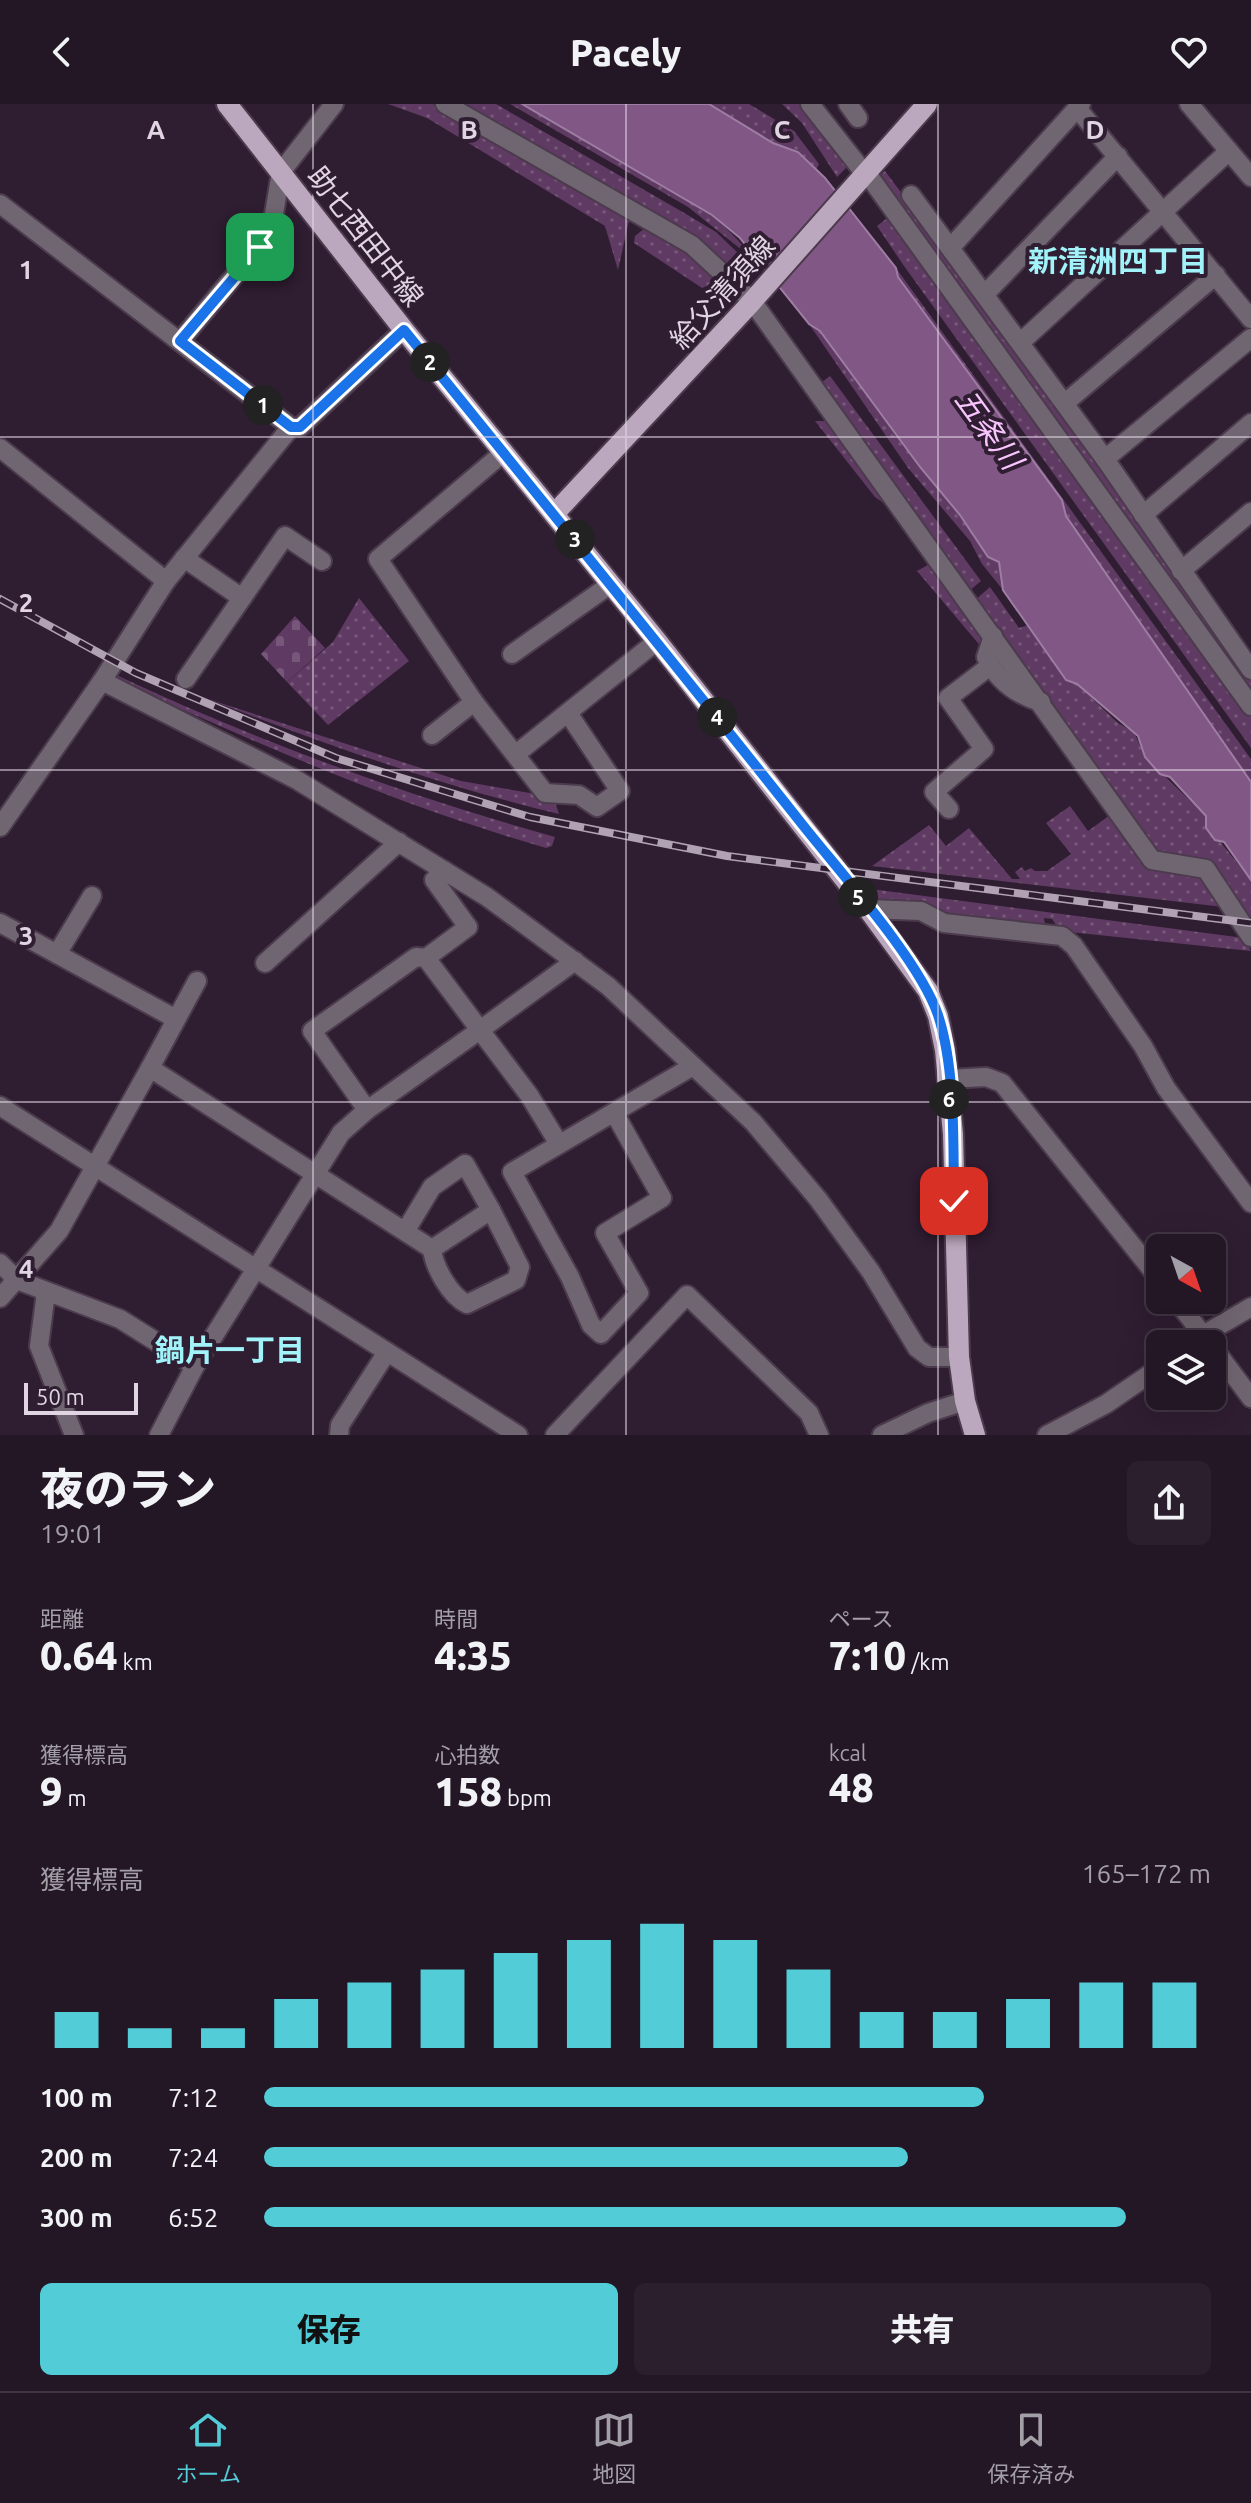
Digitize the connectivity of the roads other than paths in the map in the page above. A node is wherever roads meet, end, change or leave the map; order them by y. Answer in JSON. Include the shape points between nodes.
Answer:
{"nodes":[{"id":1,"x":227,"y":104,"type":"edge"},
{"id":2,"x":334,"y":104,"type":"edge"},
{"id":3,"x":445,"y":104,"type":"edge"},
{"id":4,"x":810,"y":104,"type":"edge"},
{"id":5,"x":927,"y":104,"type":"edge"},
{"id":6,"x":1189,"y":104,"type":"edge"},
{"id":7,"x":1079,"y":106,"type":"edge"},
{"id":8,"x":1229,"y":151,"type":"junction"},
{"id":9,"x":1118,"y":156,"type":"junction"},
{"id":10,"x":281,"y":172,"type":"junction"},
{"id":11,"x":864,"y":175,"type":"junction"},
{"id":12,"x":1251,"y":177,"type":"edge"},
{"id":13,"x":911,"y":195,"type":"dead end"},
{"id":14,"x":0,"y":204,"type":"edge"},
{"id":15,"x":1164,"y":210,"type":"junction"},
{"id":16,"x":952,"y":246,"type":"junction"},
{"id":17,"x":1216,"y":275,"type":"junction"},
{"id":18,"x":986,"y":293,"type":"junction"},
{"id":19,"x":756,"y":298,"type":"junction"},
{"id":20,"x":1251,"y":319,"type":"edge"},
{"id":21,"x":404,"y":330,"type":"junction"},
{"id":22,"x":1251,"y":338,"type":"edge"},
{"id":23,"x":180,"y":341,"type":"junction"},
{"id":24,"x":1021,"y":342,"type":"junction"},
{"id":25,"x":1065,"y":403,"type":"junction"},
{"id":26,"x":1251,"y":423,"type":"edge"},
{"id":27,"x":291,"y":427,"type":"junction"},
{"id":28,"x":0,"y":448,"type":"edge"},
{"id":29,"x":503,"y":453,"type":"junction"},
{"id":30,"x":1105,"y":459,"type":"junction"},
{"id":31,"x":1251,"y":512,"type":"edge"},
{"id":32,"x":554,"y":514,"type":"junction"},
{"id":33,"x":1143,"y":515,"type":"junction"},
{"id":34,"x":184,"y":558,"type":"junction"},
{"id":35,"x":322,"y":561,"type":"dead end"},
{"id":36,"x":1181,"y":571,"type":"junction"},
{"id":37,"x":166,"y":581,"type":"junction"},
{"id":38,"x":611,"y":584,"type":"junction"},
{"id":39,"x":242,"y":598,"type":"junction"},
{"id":40,"x":993,"y":636,"type":"junction"},
{"id":41,"x":657,"y":641,"type":"junction"},
{"id":42,"x":1245,"y":649,"type":"edge"},
{"id":43,"x":512,"y":654,"type":"dead end"},
{"id":44,"x":990,"y":666,"type":"junction"},
{"id":45,"x":1251,"y":670,"type":"edge"},
{"id":46,"x":186,"y":679,"type":"dead end"},
{"id":47,"x":102,"y":681,"type":"junction"},
{"id":48,"x":474,"y":702,"type":"junction"},
{"id":49,"x":1041,"y":702,"type":"junction"},
{"id":50,"x":1251,"y":706,"type":"edge"},
{"id":51,"x":568,"y":713,"type":"junction"},
{"id":52,"x":432,"y":735,"type":"dead end"},
{"id":53,"x":516,"y":754,"type":"junction"},
{"id":54,"x":949,"y":809,"type":"dead end"},
{"id":55,"x":0,"y":827,"type":"edge"},
{"id":56,"x":399,"y":842,"type":"junction"},
{"id":57,"x":445,"y":871,"type":"junction"},
{"id":58,"x":92,"y":896,"type":"dead end"},
{"id":59,"x":868,"y":909,"type":"junction"},
{"id":60,"x":0,"y":923,"type":"edge"},
{"id":61,"x":1251,"y":937,"type":"edge"},
{"id":62,"x":57,"y":954,"type":"junction"},
{"id":63,"x":426,"y":958,"type":"junction"},
{"id":64,"x":575,"y":961,"type":"junction"},
{"id":65,"x":265,"y":963,"type":"dead end"},
{"id":66,"x":197,"y":981,"type":"dead end"},
{"id":67,"x":176,"y":1019,"type":"junction"},
{"id":68,"x":480,"y":1030,"type":"junction"},
{"id":69,"x":693,"y":1066,"type":"junction"},
{"id":70,"x":150,"y":1068,"type":"junction"},
{"id":71,"x":948,"y":1079,"type":"junction"},
{"id":72,"x":0,"y":1106,"type":"edge"},
{"id":73,"x":367,"y":1110,"type":"junction"},
{"id":74,"x":615,"y":1114,"type":"junction"},
{"id":75,"x":559,"y":1144,"type":"junction"},
{"id":76,"x":95,"y":1168,"type":"junction"},
{"id":77,"x":316,"y":1174,"type":"junction"},
{"id":78,"x":1251,"y":1203,"type":"edge"},
{"id":79,"x":491,"y":1210,"type":"junction"},
{"id":80,"x":406,"y":1230,"type":"junction"},
{"id":81,"x":432,"y":1249,"type":"junction"},
{"id":82,"x":0,"y":1263,"type":"edge"},
{"id":83,"x":1146,"y":1263,"type":"edge"},
{"id":84,"x":257,"y":1268,"type":"junction"},
{"id":85,"x":17,"y":1280,"type":"junction"},
{"id":86,"x":46,"y":1292,"type":"junction"},
{"id":87,"x":639,"y":1293,"type":"junction"},
{"id":88,"x":0,"y":1298,"type":"edge"},
{"id":89,"x":1251,"y":1307,"type":"edge"},
{"id":90,"x":660,"y":1323,"type":"junction"},
{"id":91,"x":1220,"y":1330,"type":"edge"},
{"id":92,"x":387,"y":1352,"type":"junction"},
{"id":93,"x":959,"y":1357,"type":"junction"},
{"id":94,"x":195,"y":1366,"type":"junction"},
{"id":95,"x":1226,"y":1367,"type":"edge"},
{"id":96,"x":1146,"y":1377,"type":"edge"},
{"id":97,"x":1251,"y":1398,"type":"edge"},
{"id":98,"x":965,"y":1401,"type":"junction"},
{"id":99,"x":74,"y":1435,"type":"edge"},
{"id":100,"x":159,"y":1435,"type":"edge"},
{"id":101,"x":339,"y":1435,"type":"edge"},
{"id":102,"x":518,"y":1435,"type":"edge"},
{"id":103,"x":555,"y":1435,"type":"edge"},
{"id":104,"x":819,"y":1435,"type":"edge"},
{"id":105,"x":882,"y":1435,"type":"edge"},
{"id":106,"x":975,"y":1435,"type":"edge"},
{"id":107,"x":1047,"y":1435,"type":"edge"}],
"edges":[{"from":1,"to":10,"type":"main road","name":"助七西田中線"},
{"from":2,"to":10,"type":"street"},
{"from":3,"to":19,"type":"street","via":[[692,245]]},
{"from":4,"to":11,"type":"street"},
{"from":5,"to":11,"type":"main road","name":"給父清須線"},
{"from":6,"to":8,"type":"street"},
{"from":7,"to":9,"type":"street"},
{"from":7,"to":16,"type":"street"},
{"from":8,"to":12,"type":"street"},
{"from":8,"to":15,"type":"street"},
{"from":9,"to":15,"type":"street"},
{"from":9,"to":18,"type":"street"},
{"from":10,"to":21,"type":"main road","name":"助七西田中線"},
{"from":10,"to":23,"type":"street","via":[[271,232]]},
{"from":11,"to":19,"type":"main road","name":"給父清須線"},
{"from":11,"to":50,"type":"street"},
{"from":13,"to":16,"type":"street"},
{"from":14,"to":23,"type":"street"},
{"from":15,"to":17,"type":"street"},
{"from":15,"to":24,"type":"street"},
{"from":16,"to":18,"type":"street"},
{"from":17,"to":20,"type":"street"},
{"from":17,"to":25,"type":"street"},
{"from":18,"to":24,"type":"street"},
{"from":19,"to":32,"type":"main road","name":"給父清須線"},
{"from":19,"to":40,"type":"street","via":[[829,412]]},
{"from":21,"to":27,"type":"street","via":[[300,427]]},
{"from":21,"to":29,"type":"main road","name":"助七西田中線"},
{"from":22,"to":30,"type":"street"},
{"from":23,"to":27,"type":"street"},
{"from":24,"to":25,"type":"street"},
{"from":25,"to":30,"type":"street"},
{"from":26,"to":33,"type":"street"},
{"from":27,"to":34,"type":"street"},
{"from":28,"to":37,"type":"street"},
{"from":29,"to":32,"type":"main road","name":"助七西田中線"},
{"from":29,"to":48,"type":"street","via":[[378,559]]},
{"from":30,"to":33,"type":"street"},
{"from":31,"to":36,"type":"street"},
{"from":32,"to":38,"type":"main road","name":"助七西田中線"},
{"from":33,"to":36,"type":"street"},
{"from":34,"to":37,"type":"street"},
{"from":34,"to":39,"type":"street"},
{"from":35,"to":39,"type":"street","via":[[285,536]]},
{"from":36,"to":42,"type":"street"},
{"from":37,"to":47,"type":"street"},
{"from":38,"to":41,"type":"main road","name":"助七西田中線"},
{"from":38,"to":43,"type":"street"},
{"from":39,"to":46,"type":"street"},
{"from":40,"to":44,"type":"street","via":[[986,657]]},
{"from":40,"to":49,"type":"street"},
{"from":41,"to":51,"type":"street"},
{"from":41,"to":59,"type":"main road","name":"助七西田中線"},
{"from":42,"to":45,"type":"street"},
{"from":44,"to":49,"type":"street","via":[[1022,696]]},
{"from":44,"to":54,"type":"street","via":[[948,698],[984,749],[934,792]]},
{"from":47,"to":55,"type":"street"},
{"from":47,"to":56,"type":"street","via":[[297,780]]},
{"from":48,"to":52,"type":"street"},
{"from":48,"to":53,"type":"street"},
{"from":49,"to":61,"type":"street","via":[[1152,860],[1206,869]]},
{"from":51,"to":53,"type":"street"},
{"from":51,"to":53,"type":"street","via":[[620,791],[593,808],[579,795],[545,793]]},
{"from":56,"to":57,"type":"street"},
{"from":56,"to":65,"type":"street"},
{"from":57,"to":63,"type":"street","via":[[434,880],[468,927]]},
{"from":57,"to":64,"type":"street"},
{"from":58,"to":62,"type":"street"},
{"from":59,"to":71,"type":"main road","name":"助七西田中線","via":[[928,991],[938,1016]]},
{"from":59,"to":78,"type":"street","via":[[921,911],[944,923],[1062,936],[1074,946],[1166,1088]]},
{"from":60,"to":62,"type":"street"},
{"from":62,"to":67,"type":"street"},
{"from":63,"to":68,"type":"street"},
{"from":63,"to":73,"type":"street","via":[[416,957],[312,1031]]},
{"from":64,"to":68,"type":"street"},
{"from":64,"to":69,"type":"street","via":[[634,1008]]},
{"from":66,"to":67,"type":"street"},
{"from":67,"to":70,"type":"street"},
{"from":68,"to":73,"type":"street"},
{"from":68,"to":75,"type":"street"},
{"from":69,"to":74,"type":"street"},
{"from":69,"to":93,"type":"street","via":[[733,1101],[818,1199],[917,1348],[929,1357]]},
{"from":70,"to":76,"type":"street"},
{"from":70,"to":77,"type":"street"},
{"from":71,"to":83,"type":"street","via":[[986,1077],[1002,1083]]},
{"from":71,"to":93,"type":"main road","name":"助七西田中線"},
{"from":72,"to":76,"type":"street"},
{"from":73,"to":77,"type":"street","via":[[349,1123]]},
{"from":74,"to":75,"type":"street"},
{"from":74,"to":87,"type":"street","via":[[662,1198],[605,1233]]},
{"from":75,"to":87,"type":"street","via":[[512,1172],[591,1325],[601,1334]]},
{"from":76,"to":84,"type":"street"},
{"from":76,"to":85,"type":"street","via":[[59,1231]]},
{"from":77,"to":80,"type":"street"},
{"from":77,"to":84,"type":"street"},
{"from":79,"to":80,"type":"street","via":[[465,1164],[432,1187]]},
{"from":79,"to":81,"type":"street"},
{"from":79,"to":81,"type":"street","via":[[520,1267],[516,1280],[467,1304],[456,1299]]},
{"from":80,"to":81,"type":"street"},
{"from":82,"to":85,"type":"street"},
{"from":84,"to":92,"type":"street"},
{"from":84,"to":94,"type":"street"},
{"from":85,"to":86,"type":"street"},
{"from":85,"to":88,"type":"street"},
{"from":86,"to":94,"type":"street","via":[[120,1319]]},
{"from":86,"to":99,"type":"street","via":[[39,1346]]},
{"from":87,"to":90,"type":"street"},
{"from":89,"to":91,"type":"street"},
{"from":90,"to":103,"type":"street"},
{"from":90,"to":104,"type":"street","via":[[687,1295],[809,1413]]},
{"from":92,"to":101,"type":"street","via":[[340,1425]]},
{"from":92,"to":102,"type":"street"},
{"from":93,"to":98,"type":"main road","name":"助七西田中線"},
{"from":94,"to":100,"type":"street"},
{"from":95,"to":97,"type":"street"},
{"from":96,"to":107,"type":"street"},
{"from":98,"to":105,"type":"street"},
{"from":98,"to":106,"type":"main road","name":"助七西田中線"}]}
